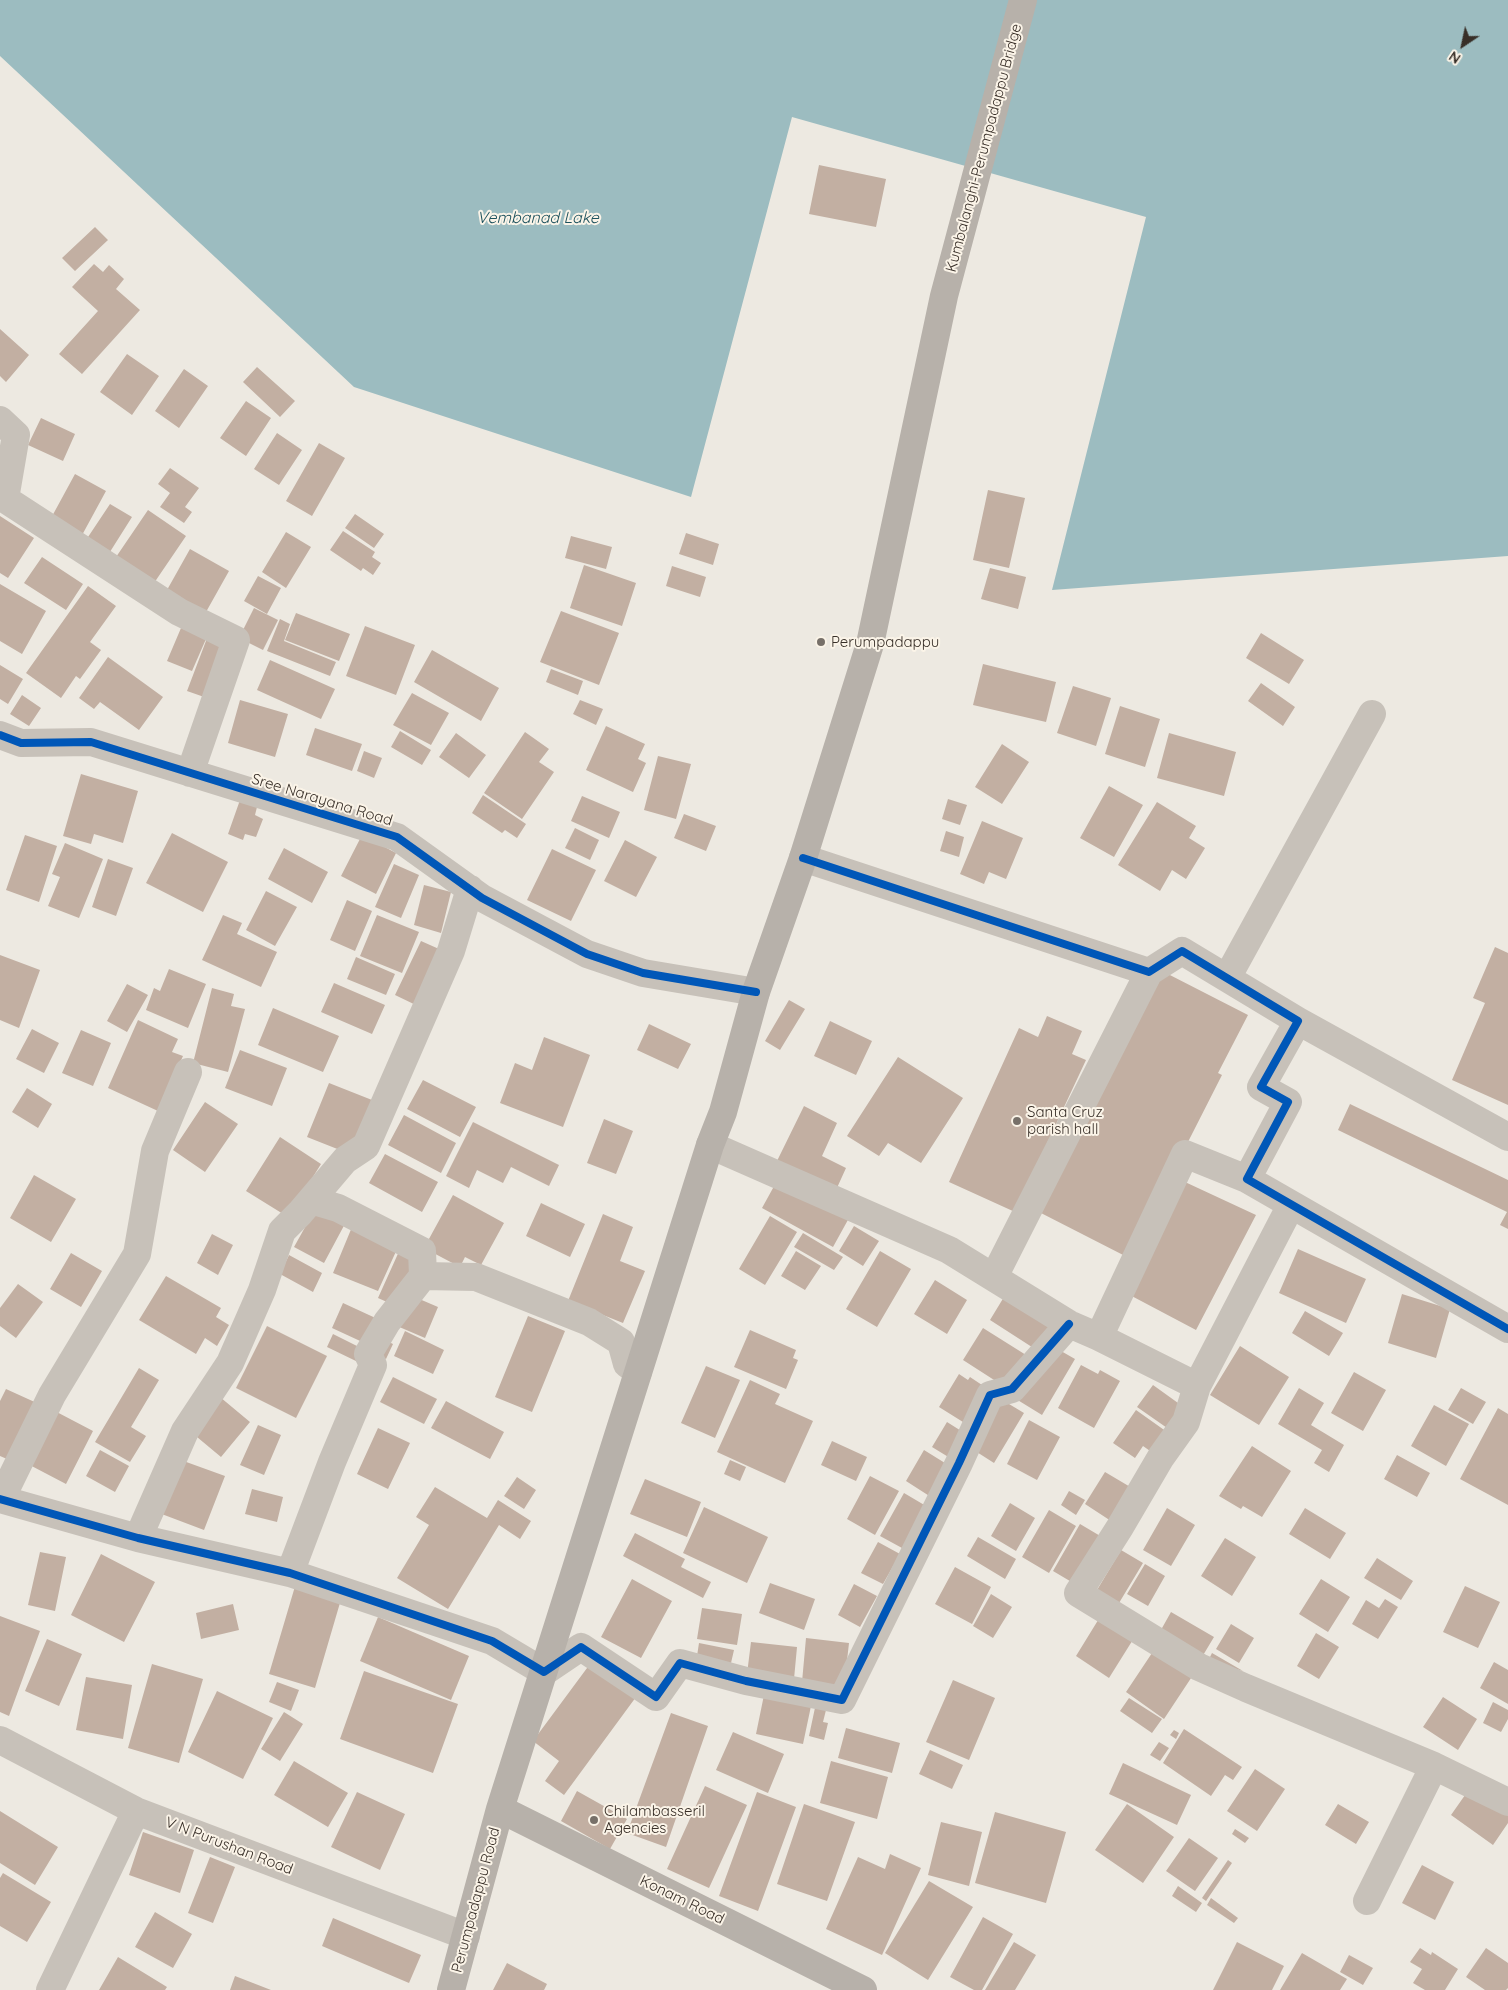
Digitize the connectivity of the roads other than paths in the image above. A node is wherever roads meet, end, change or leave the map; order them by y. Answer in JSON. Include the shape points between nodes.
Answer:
{"nodes":[{"id":1,"x":1023,"y":0,"type":"edge"},
{"id":2,"x":0,"y":420,"type":"edge"},
{"id":3,"x":1372,"y":714,"type":"dead end"},
{"id":4,"x":0,"y":735,"type":"edge"},
{"id":5,"x":190,"y":772,"type":"junction"},
{"id":6,"x":803,"y":858,"type":"junction"},
{"id":7,"x":470,"y":889,"type":"junction"},
{"id":8,"x":1149,"y":972,"type":"junction"},
{"id":9,"x":1227,"y":978,"type":"junction"},
{"id":10,"x":756,"y":992,"type":"junction"},
{"id":11,"x":1298,"y":1021,"type":"junction"},
{"id":12,"x":188,"y":1072,"type":"dead end"},
{"id":13,"x":1508,"y":1136,"type":"edge"},
{"id":14,"x":710,"y":1145,"type":"junction"},
{"id":15,"x":1247,"y":1179,"type":"junction"},
{"id":16,"x":312,"y":1200,"type":"junction"},
{"id":17,"x":1291,"y":1205,"type":"junction"},
{"id":18,"x":423,"y":1276,"type":"junction"},
{"id":19,"x":994,"y":1277,"type":"junction"},
{"id":20,"x":1068,"y":1324,"type":"junction"},
{"id":21,"x":1505,"y":1327,"type":"edge"},
{"id":22,"x":1097,"y":1336,"type":"junction"},
{"id":23,"x":638,"y":1372,"type":"junction"},
{"id":24,"x":1197,"y":1386,"type":"junction"},
{"id":25,"x":0,"y":1499,"type":"edge"},
{"id":26,"x":138,"y":1538,"type":"junction"},
{"id":27,"x":290,"y":1573,"type":"junction"},
{"id":28,"x":544,"y":1672,"type":"junction"},
{"id":29,"x":0,"y":1740,"type":"edge"},
{"id":30,"x":1434,"y":1766,"type":"junction"},
{"id":31,"x":1508,"y":1802,"type":"edge"},
{"id":32,"x":500,"y":1809,"type":"junction"},
{"id":33,"x":136,"y":1811,"type":"junction"},
{"id":34,"x":1367,"y":1901,"type":"dead end"},
{"id":35,"x":466,"y":1936,"type":"junction"},
{"id":36,"x":50,"y":1990,"type":"edge"},
{"id":37,"x":451,"y":1990,"type":"edge"},
{"id":38,"x":863,"y":1990,"type":"edge"}],
"edges":[{"from":1,"to":6,"type":"main road","name":"Kumbalanghi-Perumpadappu Bridge","via":[[944,296],[870,644]]},
{"from":2,"to":5,"type":"street","via":[[16,434],[5,500],[179,612],[236,640]]},
{"from":3,"to":9,"type":"street"},
{"from":4,"to":5,"type":"street","name":"Sree Narayana Road","via":[[21,743],[91,742]]},
{"from":5,"to":7,"type":"street","name":"Sree Narayana Road","via":[[397,837]]},
{"from":6,"to":8,"type":"street"},
{"from":6,"to":10,"type":"main road","name":"Kumbalanghi-Perumpadappu Bridge"},
{"from":7,"to":10,"type":"street","name":"Sree Narayana Road","via":[[586,954],[644,973]]},
{"from":7,"to":16,"type":"street","via":[[451,951],[366,1146],[345,1160]]},
{"from":8,"to":9,"type":"street","via":[[1182,951]]},
{"from":8,"to":19,"type":"street"},
{"from":9,"to":11,"type":"street"},
{"from":10,"to":14,"type":"main road","name":"Perumpadappu Road","via":[[723,1112]]},
{"from":11,"to":13,"type":"street"},
{"from":11,"to":15,"type":"street","via":[[1262,1087],[1288,1102]]},
{"from":12,"to":25,"type":"street","via":[[155,1151],[137,1254],[52,1395]]},
{"from":14,"to":19,"type":"street","via":[[949,1250]]},
{"from":14,"to":23,"type":"main road","name":"Perumpadappu Road"},
{"from":15,"to":17,"type":"street"},
{"from":15,"to":22,"type":"street","via":[[1185,1154]]},
{"from":16,"to":18,"type":"street","via":[[338,1208],[422,1251]]},
{"from":16,"to":26,"type":"street","via":[[282,1231],[262,1290],[230,1363],[185,1431]]},
{"from":17,"to":21,"type":"street"},
{"from":17,"to":24,"type":"street"},
{"from":18,"to":23,"type":"street","via":[[476,1277],[589,1322],[621,1342],[627,1364]]},
{"from":18,"to":27,"type":"street","via":[[386,1322],[368,1354],[374,1365],[332,1462]]},
{"from":19,"to":20,"type":"street"},
{"from":20,"to":22,"type":"street"},
{"from":20,"to":28,"type":"street","via":[[1012,1389],[990,1395],[842,1700],[680,1664],[656,1697],[581,1646]]},
{"from":22,"to":24,"type":"street"},
{"from":23,"to":28,"type":"main road","name":"Perumpadappu Road"},
{"from":24,"to":30,"type":"street","via":[[1186,1422],[1078,1593],[1200,1667]]},
{"from":25,"to":26,"type":"street"},
{"from":26,"to":27,"type":"street"},
{"from":27,"to":28,"type":"street","via":[[492,1641]]},
{"from":28,"to":32,"type":"main road","name":"Perumpadappu Road"},
{"from":29,"to":33,"type":"street","name":"V N Purushan Road"},
{"from":30,"to":31,"type":"street"},
{"from":30,"to":34,"type":"street"},
{"from":32,"to":35,"type":"main road","name":"Perumpadappu Road"},
{"from":32,"to":38,"type":"main road","name":"Konam Road"},
{"from":33,"to":35,"type":"street","name":"V N Purushan Road"},
{"from":33,"to":36,"type":"street"},
{"from":35,"to":37,"type":"main road","name":"Perumpadappu Road"}]}
